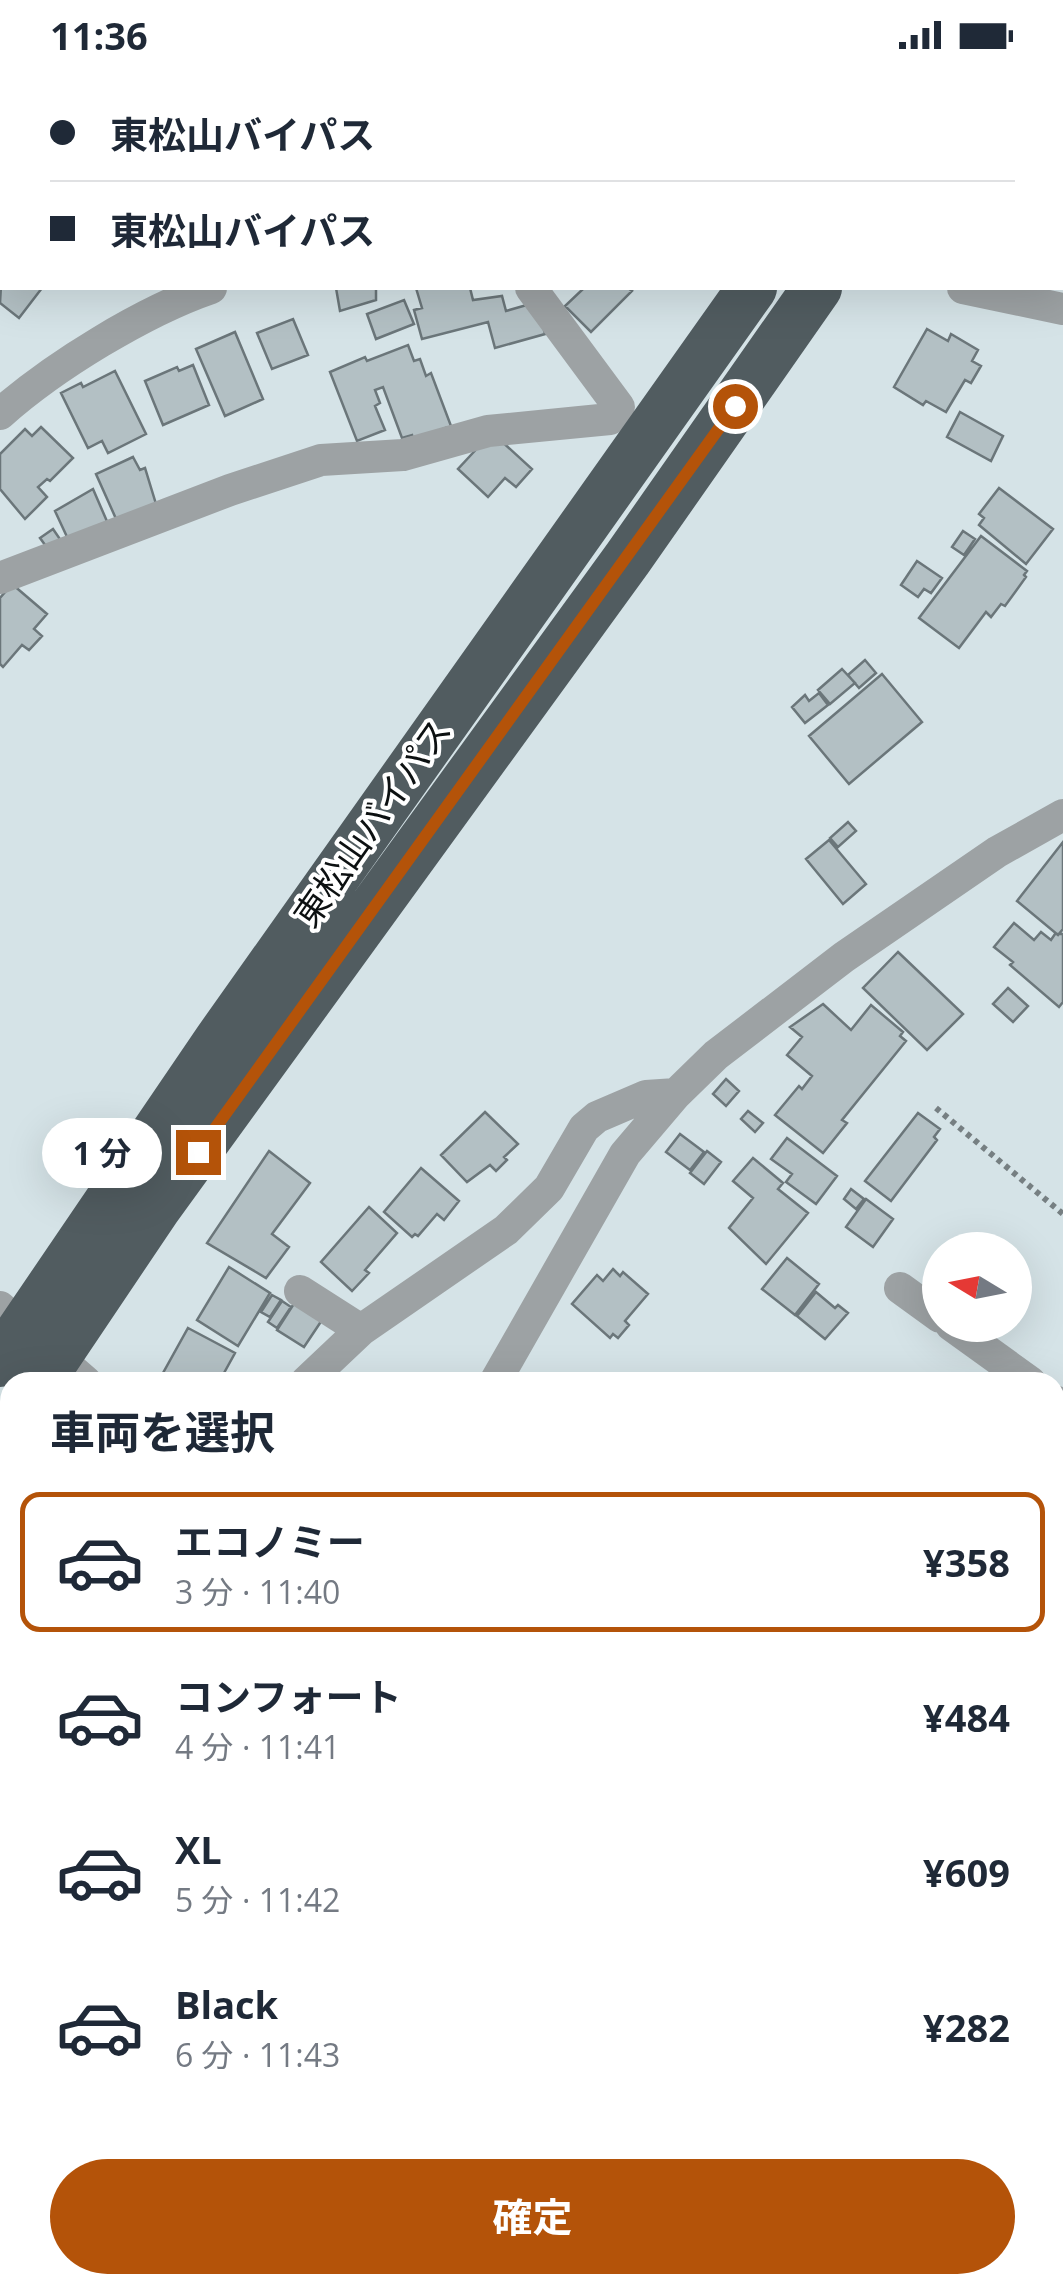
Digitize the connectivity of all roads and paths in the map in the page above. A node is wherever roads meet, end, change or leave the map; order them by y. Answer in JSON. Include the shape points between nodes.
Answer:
{"nodes":[{"id":1,"x":205,"y":290,"type":"edge"},
{"id":2,"x":532,"y":290,"type":"edge"},
{"id":3,"x":751,"y":290,"type":"edge"},
{"id":4,"x":816,"y":290,"type":"edge"},
{"id":5,"x":973,"y":290,"type":"edge"},
{"id":6,"x":1063,"y":309,"type":"edge"},
{"id":7,"x":0,"y":414,"type":"edge"},
{"id":8,"x":0,"y":578,"type":"edge"},
{"id":9,"x":1063,"y":815,"type":"edge"},
{"id":10,"x":676,"y":1094,"type":"junction"},
{"id":11,"x":936,"y":1108,"type":"dead end"},
{"id":12,"x":1063,"y":1214,"type":"edge"},
{"id":13,"x":900,"y":1288,"type":"dead end"},
{"id":14,"x":300,"y":1290,"type":"dead end"},
{"id":15,"x":922,"y":1304,"type":"edge"},
{"id":16,"x":361,"y":1330,"type":"junction"},
{"id":17,"x":975,"y":1342,"type":"edge"},
{"id":18,"x":34,"y":1353,"type":"edge"},
{"id":19,"x":317,"y":1372,"type":"edge"},
{"id":20,"x":501,"y":1372,"type":"edge"},
{"id":21,"x":1016,"y":1372,"type":"edge"}],
"edges":[{"from":1,"to":7,"type":"street","via":[[86,352]]},
{"from":2,"to":8,"type":"street","via":[[619,408],[610,419],[488,431],[404,455],[321,460]]},
{"from":3,"to":18,"type":"highway","name":"東松山バイパス","via":[[219,1040]]},
{"from":4,"to":18,"type":"highway","name":"東松山バイパス","via":[[156,1208]]},
{"from":5,"to":6,"type":"street"},
{"from":9,"to":10,"type":"street","via":[[844,956]]},
{"from":10,"to":16,"type":"street","via":[[646,1096],[597,1118],[548,1188],[506,1230]]},
{"from":10,"to":20,"type":"street","via":[[624,1154]]},
{"from":11,"to":12,"type":"path"},
{"from":13,"to":15,"type":"street"},
{"from":14,"to":16,"type":"street"},
{"from":16,"to":19,"type":"street"},
{"from":17,"to":21,"type":"street"}]}
